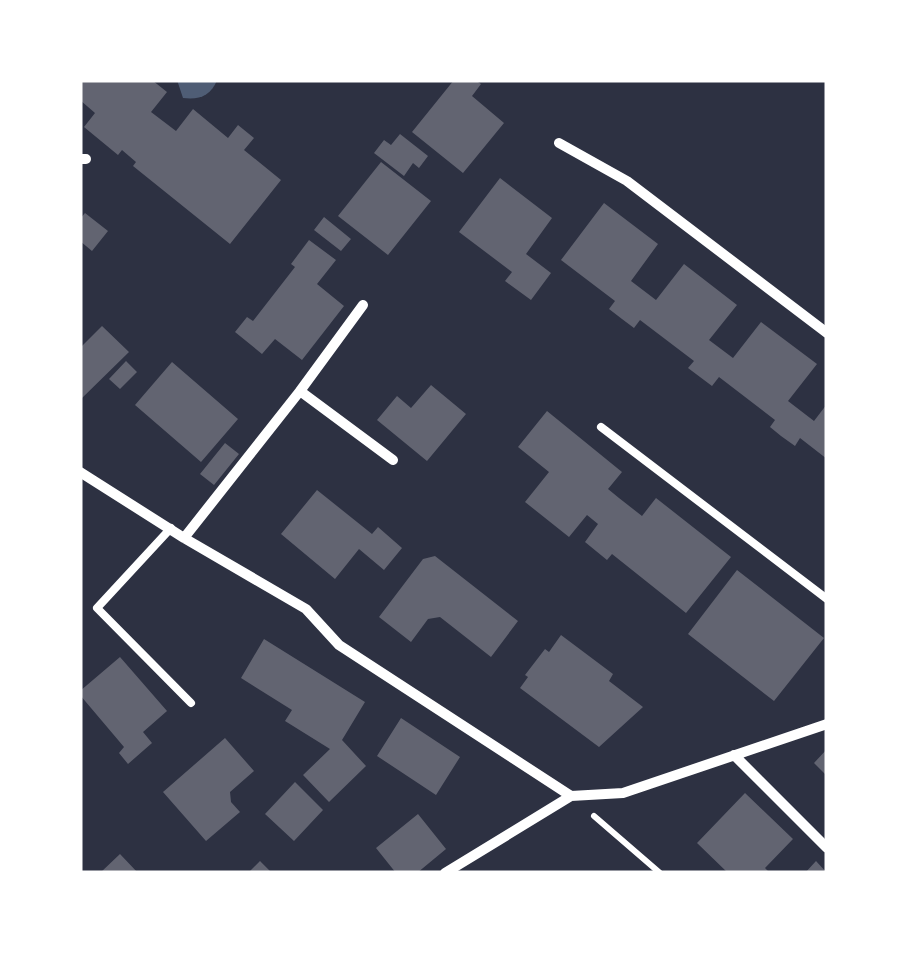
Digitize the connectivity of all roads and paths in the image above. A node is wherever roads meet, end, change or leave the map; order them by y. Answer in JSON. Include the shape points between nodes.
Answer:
{"nodes":[{"id":1,"x":558,"y":143,"type":"dead end"},
{"id":2,"x":363,"y":304,"type":"dead end"},
{"id":3,"x":827,"y":333,"type":"edge"},
{"id":4,"x":300,"y":391,"type":"junction"},
{"id":5,"x":601,"y":427,"type":"dead end"},
{"id":6,"x":393,"y":460,"type":"dead end"},
{"id":7,"x":80,"y":472,"type":"edge"},
{"id":8,"x":171,"y":528,"type":"junction"},
{"id":9,"x":184,"y":538,"type":"junction"},
{"id":10,"x":827,"y":599,"type":"edge"},
{"id":11,"x":191,"y":703,"type":"dead end"},
{"id":12,"x":827,"y":724,"type":"edge"},
{"id":13,"x":734,"y":755,"type":"junction"},
{"id":14,"x":570,"y":796,"type":"junction"},
{"id":15,"x":827,"y":848,"type":"edge"},
{"id":16,"x":446,"y":873,"type":"edge"},
{"id":17,"x":660,"y":873,"type":"edge"}],
"edges":[{"from":1,"to":3,"type":"street","via":[[628,181]]},
{"from":2,"to":4,"type":"street"},
{"from":4,"to":6,"type":"street"},
{"from":4,"to":9,"type":"street"},
{"from":5,"to":10,"type":"lane"},
{"from":7,"to":8,"type":"street"},
{"from":8,"to":9,"type":"street"},
{"from":8,"to":11,"type":"lane","via":[[97,608]]},
{"from":9,"to":14,"type":"street","via":[[306,609],[339,645]]},
{"from":12,"to":13,"type":"street"},
{"from":13,"to":14,"type":"street","via":[[623,793]]},
{"from":13,"to":15,"type":"street"},
{"from":14,"to":16,"type":"street"},
{"from":14,"to":17,"type":"path"}]}
